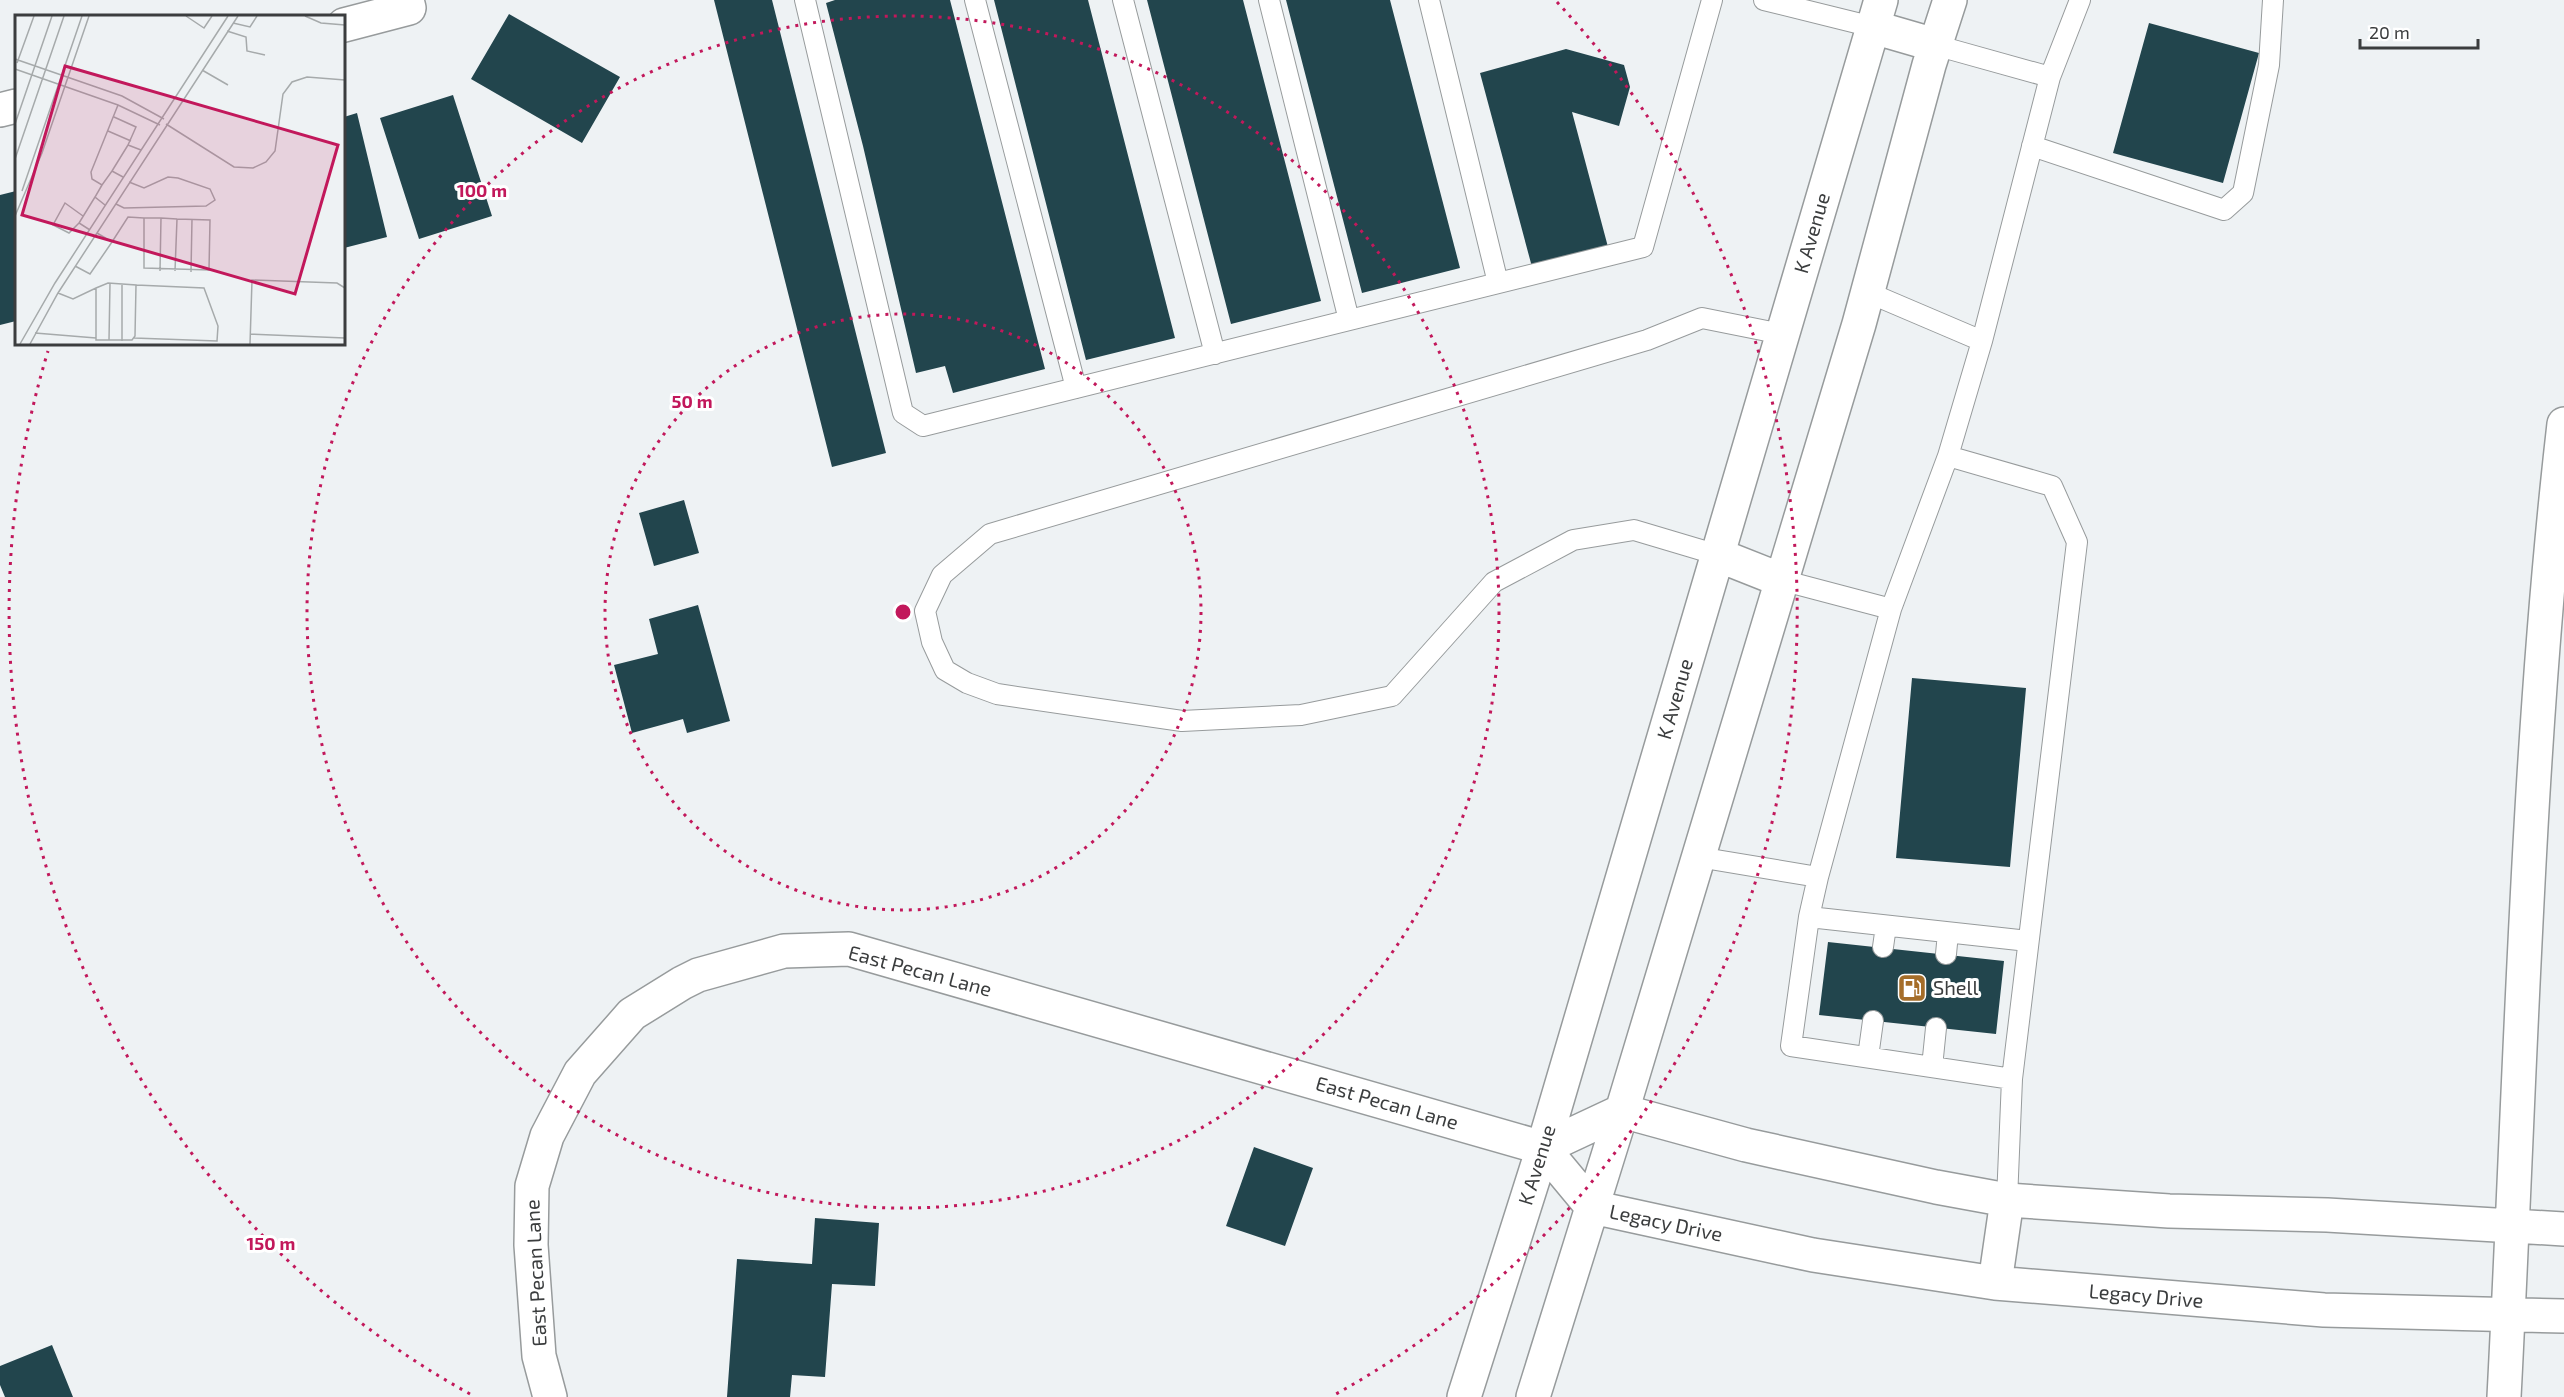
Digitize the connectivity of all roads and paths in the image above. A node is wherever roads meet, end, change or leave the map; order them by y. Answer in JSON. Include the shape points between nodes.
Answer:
{"nodes":[{"id":1,"x":805,"y":0,"type":"edge"},
{"id":2,"x":975,"y":0,"type":"edge"},
{"id":3,"x":1123,"y":0,"type":"edge"},
{"id":4,"x":1269,"y":0,"type":"edge"},
{"id":5,"x":1429,"y":0,"type":"edge"},
{"id":6,"x":1712,"y":0,"type":"edge"},
{"id":7,"x":1764,"y":0,"type":"edge"},
{"id":8,"x":1950,"y":0,"type":"edge"},
{"id":9,"x":2080,"y":0,"type":"edge"},
{"id":10,"x":2272,"y":0,"type":"edge"},
{"id":11,"x":408,"y":4,"type":"edge"},
{"id":12,"x":1877,"y":13,"type":"edge"},
{"id":13,"x":345,"y":24,"type":"edge"},
{"id":14,"x":1935,"y":45,"type":"junction"},
{"id":15,"x":2050,"y":77,"type":"junction"},
{"id":16,"x":15,"y":106,"type":"edge"},
{"id":17,"x":0,"y":110,"type":"edge"},
{"id":18,"x":2032,"y":146,"type":"junction"},
{"id":19,"x":1498,"y":283,"type":"junction"},
{"id":20,"x":1867,"y":292,"type":"junction"},
{"id":21,"x":1349,"y":320,"type":"junction"},
{"id":22,"x":1782,"y":334,"type":"junction"},
{"id":23,"x":1982,"y":341,"type":"junction"},
{"id":24,"x":1215,"y":354,"type":"junction"},
{"id":25,"x":1076,"y":388,"type":"junction"},
{"id":26,"x":2564,"y":424,"type":"edge"},
{"id":27,"x":1948,"y":456,"type":"junction"},
{"id":28,"x":1718,"y":555,"type":"junction"},
{"id":29,"x":1781,"y":580,"type":"junction"},
{"id":30,"x":1891,"y":609,"type":"junction"},
{"id":31,"x":1698,"y":856,"type":"junction"},
{"id":32,"x":1818,"y":876,"type":"junction"},
{"id":33,"x":1809,"y":917,"type":"junction"},
{"id":34,"x":1886,"y":926,"type":"junction"},
{"id":35,"x":1948,"y":933,"type":"junction"},
{"id":36,"x":2028,"y":941,"type":"junction"},
{"id":37,"x":1883,"y":947,"type":"dead end"},
{"id":38,"x":1946,"y":954,"type":"dead end"},
{"id":39,"x":1873,"y":1021,"type":"dead end"},
{"id":40,"x":1936,"y":1028,"type":"dead end"},
{"id":41,"x":1868,"y":1057,"type":"junction"},
{"id":42,"x":1932,"y":1066,"type":"junction"},
{"id":43,"x":2012,"y":1079,"type":"junction"},
{"id":44,"x":1622,"y":1112,"type":"junction"},
{"id":45,"x":1543,"y":1148,"type":"junction"},
{"id":46,"x":2007,"y":1200,"type":"junction"},
{"id":47,"x":1592,"y":1207,"type":"junction"},
{"id":48,"x":2513,"y":1226,"type":"junction"},
{"id":49,"x":2557,"y":1228,"type":"edge"},
{"id":50,"x":1995,"y":1283,"type":"junction"},
{"id":51,"x":2508,"y":1316,"type":"junction"},
{"id":52,"x":2559,"y":1316,"type":"edge"},
{"id":53,"x":550,"y":1397,"type":"edge"},
{"id":54,"x":1464,"y":1397,"type":"edge"},
{"id":55,"x":1533,"y":1397,"type":"edge"},
{"id":56,"x":2504,"y":1397,"type":"edge"}],
"edges":[{"from":1,"to":25,"type":"lane","via":[[903,413],[923,426]]},
{"from":2,"to":25,"type":"lane"},
{"from":3,"to":24,"type":"lane"},
{"from":4,"to":21,"type":"lane"},
{"from":5,"to":19,"type":"lane"},
{"from":6,"to":19,"type":"lane","via":[[1643,248]]},
{"from":7,"to":12,"type":"lane"},
{"from":8,"to":14,"type":"main road"},
{"from":9,"to":15,"type":"lane"},
{"from":10,"to":18,"type":"lane","via":[[2269,65],[2243,193],[2223,210]]},
{"from":11,"to":13,"type":"main road"},
{"from":12,"to":14,"type":"main road"},
{"from":12,"to":22,"type":"main road","name":"K Avenue"},
{"from":14,"to":15,"type":"lane"},
{"from":14,"to":20,"type":"main road"},
{"from":15,"to":18,"type":"lane"},
{"from":16,"to":17,"type":"main road"},
{"from":18,"to":23,"type":"lane"},
{"from":19,"to":21,"type":"lane"},
{"from":20,"to":23,"type":"lane"},
{"from":20,"to":29,"type":"main road"},
{"from":21,"to":24,"type":"lane"},
{"from":22,"to":28,"type":"main road","name":"K Avenue"},
{"from":22,"to":28,"type":"lane","via":[[1702,318],[1647,340],[990,534],[942,575],[925,611],[932,642],[945,670],[997,694],[1182,721],[1301,715],[1392,696],[1494,582],[1573,540],[1634,530]]},
{"from":23,"to":27,"type":"lane"},
{"from":24,"to":25,"type":"lane"},
{"from":26,"to":48,"type":"main road","via":[[2534,794]]},
{"from":27,"to":30,"type":"lane"},
{"from":27,"to":36,"type":"lane","via":[[2052,486],[2077,542]]},
{"from":28,"to":29,"type":"main road"},
{"from":28,"to":45,"type":"main road","name":"K Avenue"},
{"from":29,"to":30,"type":"lane"},
{"from":29,"to":31,"type":"main road"},
{"from":30,"to":32,"type":"lane"},
{"from":31,"to":32,"type":"lane"},
{"from":31,"to":44,"type":"main road"},
{"from":32,"to":33,"type":"lane"},
{"from":33,"to":34,"type":"lane"},
{"from":33,"to":41,"type":"lane","via":[[1791,1046]]},
{"from":34,"to":35,"type":"lane"},
{"from":34,"to":37,"type":"lane"},
{"from":35,"to":36,"type":"lane"},
{"from":35,"to":38,"type":"lane"},
{"from":36,"to":43,"type":"lane"},
{"from":39,"to":41,"type":"lane"},
{"from":40,"to":42,"type":"lane"},
{"from":41,"to":42,"type":"lane"},
{"from":42,"to":43,"type":"lane"},
{"from":43,"to":46,"type":"lane"},
{"from":44,"to":45,"type":"main road"},
{"from":44,"to":46,"type":"main road","via":[[1746,1145]]},
{"from":44,"to":47,"type":"main road"},
{"from":45,"to":47,"type":"main road","name":"Legacy Drive"},
{"from":45,"to":53,"type":"main road","name":"East Pecan Lane","via":[[849,949],[784,951],[698,975],[632,1014],[580,1073],[553,1125],[532,1186],[531,1245],[539,1356]]},
{"from":45,"to":54,"type":"main road","name":"K Avenue"},
{"from":46,"to":48,"type":"main road"},
{"from":46,"to":50,"type":"main road"},
{"from":47,"to":50,"type":"main road","name":"Legacy Drive","via":[[1813,1256]]},
{"from":47,"to":55,"type":"main road"},
{"from":48,"to":49,"type":"main road"},
{"from":48,"to":51,"type":"main road"},
{"from":50,"to":51,"type":"main road","name":"Legacy Drive","via":[[2324,1310]]},
{"from":51,"to":52,"type":"main road","name":"Legacy Drive"},
{"from":51,"to":56,"type":"main road"}]}
